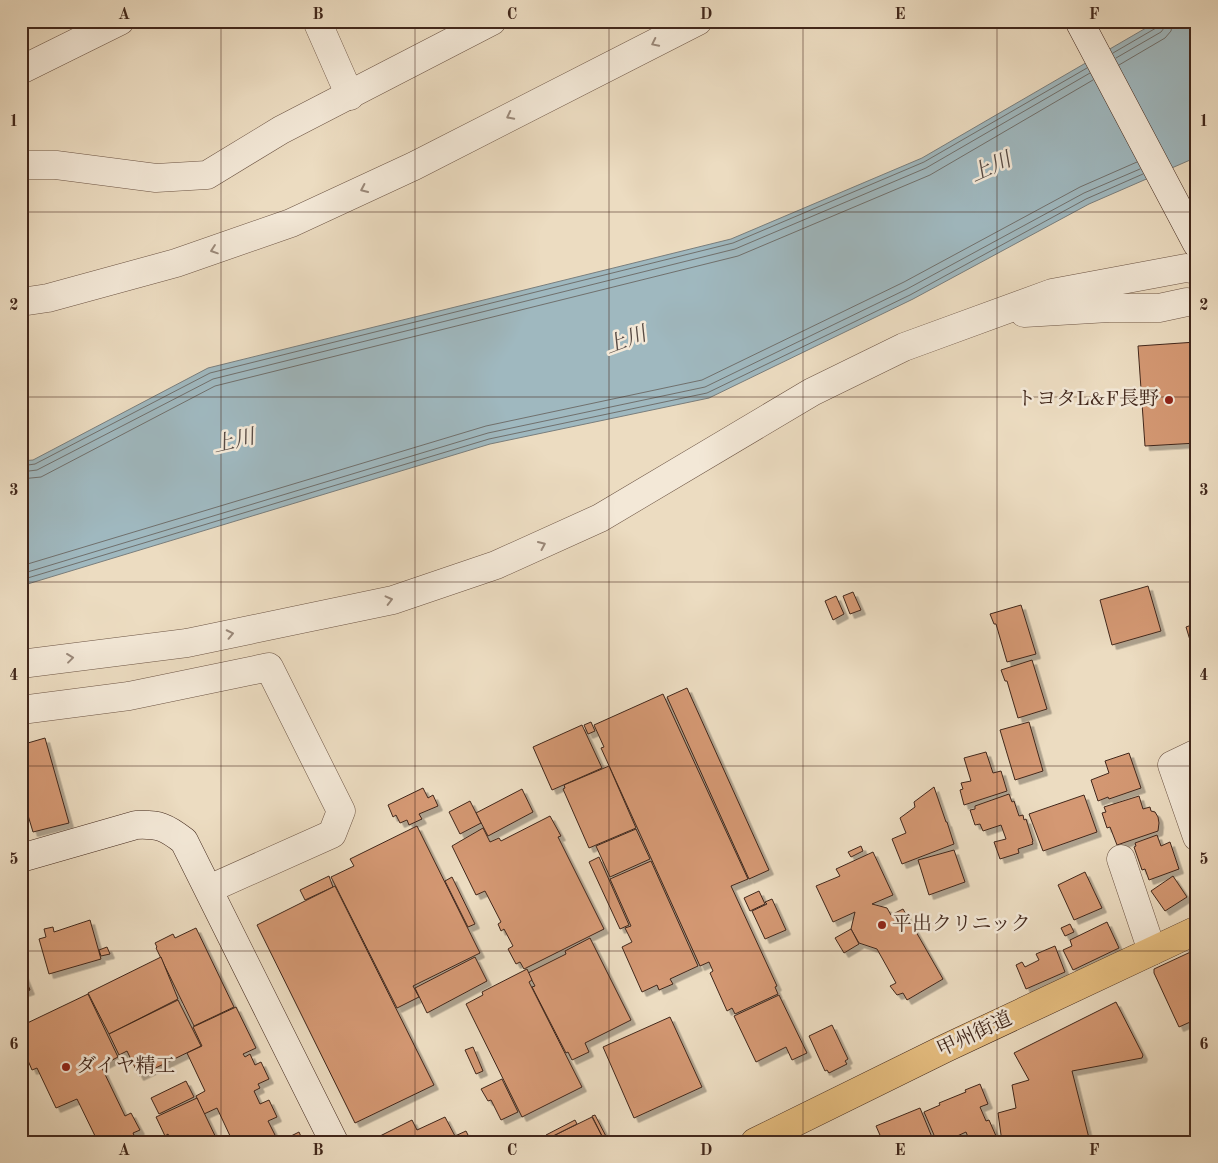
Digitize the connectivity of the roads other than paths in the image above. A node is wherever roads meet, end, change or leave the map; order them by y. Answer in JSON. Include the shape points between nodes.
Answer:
{"nodes":[{"id":1,"x":120,"y":21,"type":"edge"},
{"id":2,"x":317,"y":21,"type":"edge"},
{"id":3,"x":492,"y":21,"type":"edge"},
{"id":4,"x":698,"y":21,"type":"edge"},
{"id":5,"x":1078,"y":21,"type":"edge"},
{"id":6,"x":21,"y":70,"type":"edge"},
{"id":7,"x":350,"y":96,"type":"junction"},
{"id":8,"x":21,"y":165,"type":"edge"},
{"id":9,"x":1197,"y":244,"type":"edge"},
{"id":10,"x":1197,"y":270,"type":"edge"},
{"id":11,"x":21,"y":302,"type":"edge"},
{"id":12,"x":1187,"y":302,"type":"dead end"},
{"id":13,"x":987,"y":316,"type":"junction"},
{"id":14,"x":21,"y":664,"type":"edge"},
{"id":15,"x":21,"y":710,"type":"edge"},
{"id":16,"x":1197,"y":753,"type":"edge"},
{"id":17,"x":1197,"y":837,"type":"edge"},
{"id":18,"x":21,"y":858,"type":"edge"},
{"id":19,"x":1121,"y":859,"type":"dead end"},
{"id":20,"x":209,"y":889,"type":"junction"},
{"id":21,"x":1197,"y":930,"type":"edge"},
{"id":22,"x":1152,"y":951,"type":"junction"},
{"id":23,"x":334,"y":1142,"type":"edge"},
{"id":24,"x":755,"y":1142,"type":"edge"}],
"edges":[{"from":1,"to":6,"type":"street"},
{"from":2,"to":7,"type":"street"},
{"from":3,"to":7,"type":"street"},
{"from":4,"to":11,"type":"street","one_way":true,"via":[[414,166],[291,223],[176,263],[48,298]]},
{"from":5,"to":9,"type":"street"},
{"from":7,"to":8,"type":"street","via":[[282,130],[207,174],[156,178],[56,165]]},
{"from":10,"to":13,"type":"street","via":[[1186,268],[1052,293]]},
{"from":12,"to":13,"type":"street","via":[[1159,308]]},
{"from":14,"to":13,"type":"street","one_way":true,"via":[[187,644],[393,600],[496,565],[600,518],[812,392],[904,347]]},
{"from":15,"to":20,"type":"street","via":[[129,696],[268,668],[341,811],[332,834]]},
{"from":16,"to":17,"type":"street","via":[[1172,765]]},
{"from":18,"to":20,"type":"street","via":[[136,825],[152,824],[168,828],[184,841]]},
{"from":19,"to":22,"type":"street"},
{"from":20,"to":23,"type":"street"},
{"from":21,"to":22,"type":"highway","name":"甲州街道"},
{"from":22,"to":24,"type":"highway","name":"甲州街道"}]}
